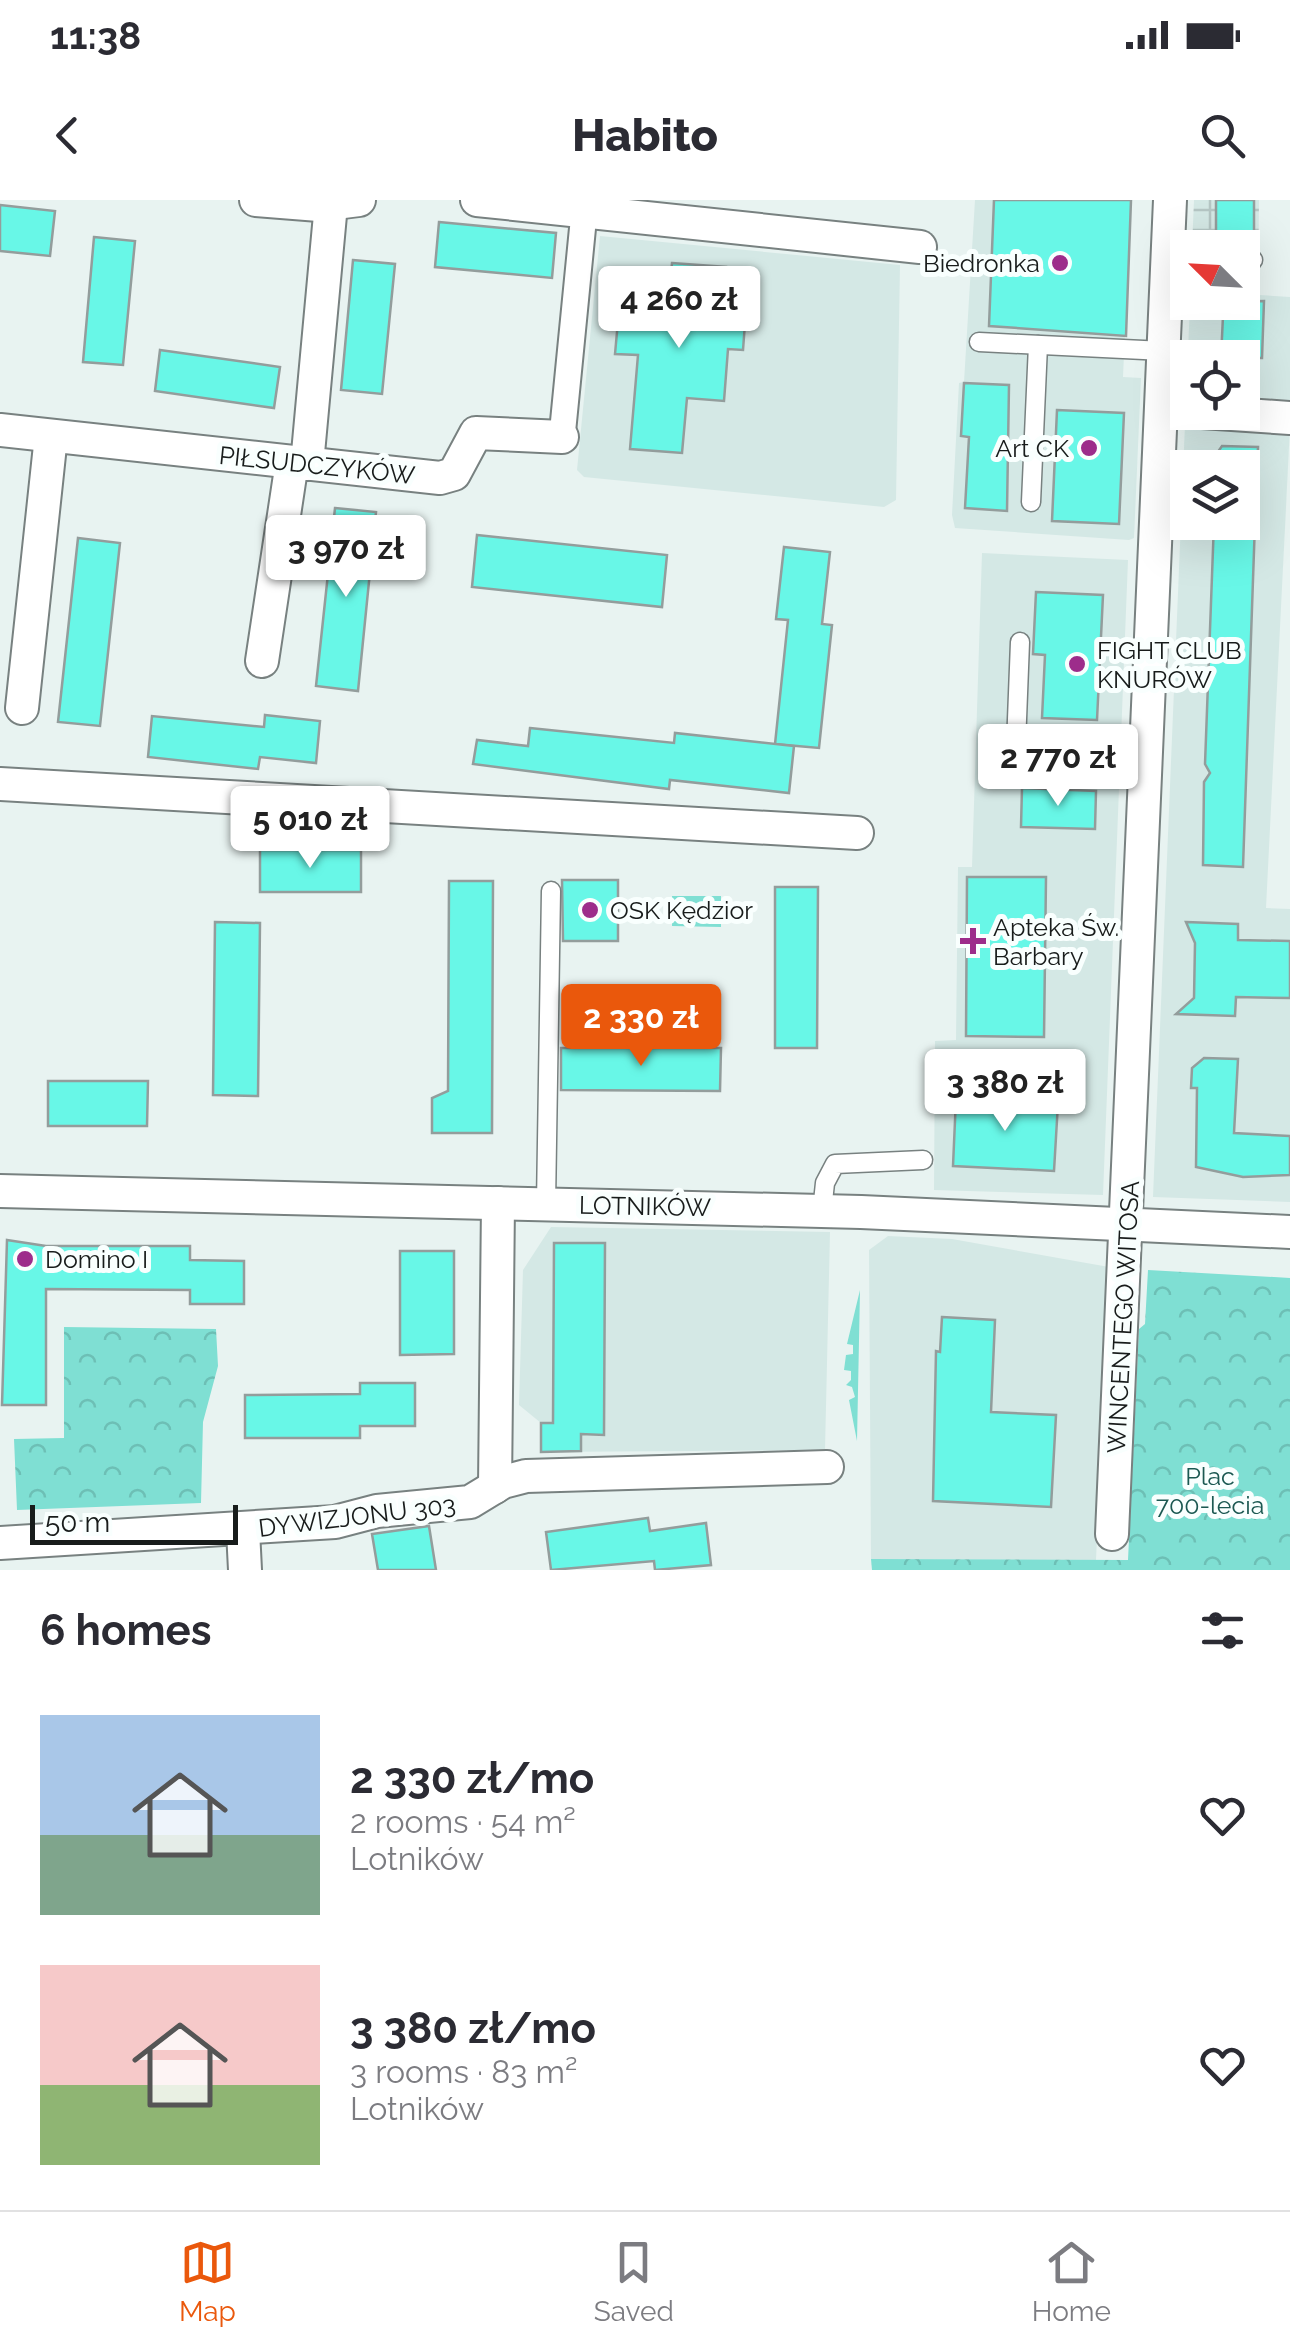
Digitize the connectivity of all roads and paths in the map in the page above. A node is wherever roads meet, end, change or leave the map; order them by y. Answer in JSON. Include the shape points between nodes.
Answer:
{"nodes":[{"id":1,"x":256,"y":200,"type":"edge"},
{"id":2,"x":476,"y":200,"type":"edge"},
{"id":3,"x":1170,"y":200,"type":"edge"},
{"id":4,"x":345,"y":202,"type":"edge"},
{"id":5,"x":585,"y":206,"type":"edge"},
{"id":6,"x":1174,"y":230,"type":"edge"},
{"id":7,"x":920,"y":248,"type":"dead end"},
{"id":8,"x":1170,"y":311,"type":"edge"},
{"id":9,"x":979,"y":342,"type":"dead end"},
{"id":10,"x":1038,"y":345,"type":"junction"},
{"id":11,"x":1164,"y":351,"type":"junction"},
{"id":12,"x":1170,"y":387,"type":"edge"},
{"id":13,"x":1260,"y":416,"type":"edge"},
{"id":14,"x":1290,"y":418,"type":"edge"},
{"id":15,"x":0,"y":430,"type":"edge"},
{"id":16,"x":1172,"y":430,"type":"edge"},
{"id":17,"x":50,"y":436,"type":"junction"},
{"id":18,"x":562,"y":437,"type":"joint"},
{"id":19,"x":300,"y":463,"type":"junction"},
{"id":20,"x":1032,"y":502,"type":"dead end"},
{"id":21,"x":1020,"y":642,"type":"dead end"},
{"id":22,"x":262,"y":661,"type":"dead end"},
{"id":23,"x":22,"y":708,"type":"dead end"},
{"id":24,"x":1147,"y":751,"type":"junction"},
{"id":25,"x":0,"y":784,"type":"edge"},
{"id":26,"x":857,"y":833,"type":"dead end"},
{"id":27,"x":551,"y":891,"type":"dead end"},
{"id":28,"x":923,"y":1160,"type":"dead end"},
{"id":29,"x":0,"y":1191,"type":"edge"},
{"id":30,"x":498,"y":1203,"type":"junction"},
{"id":31,"x":546,"y":1204,"type":"junction"},
{"id":32,"x":822,"y":1211,"type":"junction"},
{"id":33,"x":1128,"y":1225,"type":"junction"},
{"id":34,"x":1290,"y":1232,"type":"edge"},
{"id":35,"x":827,"y":1467,"type":"dead end"},
{"id":36,"x":494,"y":1487,"type":"junction"},
{"id":37,"x":243,"y":1530,"type":"junction"},
{"id":38,"x":1112,"y":1534,"type":"dead end"},
{"id":39,"x":0,"y":1543,"type":"edge"},
{"id":40,"x":246,"y":1570,"type":"edge"}],
"edges":[{"from":1,"to":4,"type":"street"},
{"from":2,"to":5,"type":"street"},
{"from":3,"to":6,"type":"street","name":"WINCENTEGO WITOSA"},
{"from":4,"to":19,"type":"street"},
{"from":5,"to":7,"type":"street"},
{"from":5,"to":18,"type":"street","name":"PIŁSUDCZYKÓW"},
{"from":8,"to":11,"type":"street","name":"WINCENTEGO WITOSA"},
{"from":9,"to":10,"type":"lane"},
{"from":10,"to":11,"type":"lane"},
{"from":10,"to":20,"type":"lane"},
{"from":11,"to":12,"type":"street","name":"WINCENTEGO WITOSA"},
{"from":13,"to":14,"type":"street"},
{"from":15,"to":17,"type":"street","name":"PIŁSUDCZYKÓW"},
{"from":16,"to":24,"type":"street","name":"WINCENTEGO WITOSA"},
{"from":17,"to":19,"type":"street","name":"PIŁSUDCZYKÓW"},
{"from":17,"to":23,"type":"street"},
{"from":18,"to":19,"type":"street","name":"PIŁSUDCZYKÓW","via":[[476,433],[447,478]]},
{"from":19,"to":22,"type":"street"},
{"from":21,"to":24,"type":"lane","via":[[1016,744]]},
{"from":24,"to":33,"type":"street","name":"WINCENTEGO WITOSA"},
{"from":25,"to":26,"type":"street"},
{"from":27,"to":31,"type":"lane"},
{"from":28,"to":32,"type":"lane","via":[[835,1164]]},
{"from":29,"to":30,"type":"street","name":"LOTNIKÓW"},
{"from":30,"to":31,"type":"street","name":"LOTNIKÓW"},
{"from":30,"to":36,"type":"street"},
{"from":31,"to":32,"type":"street","name":"LOTNIKÓW"},
{"from":32,"to":33,"type":"street","name":"LOTNIKÓW"},
{"from":33,"to":34,"type":"street","name":"LOTNIKÓW"},
{"from":33,"to":38,"type":"street","name":"WINCENTEGO WITOSA"},
{"from":35,"to":36,"type":"street","name":"DYWIZJONU 303","via":[[526,1476]]},
{"from":36,"to":37,"type":"street","name":"DYWIZJONU 303","via":[[470,1502]]},
{"from":37,"to":39,"type":"street","name":"DYWIZJONU 303"},
{"from":37,"to":40,"type":"street"}]}
